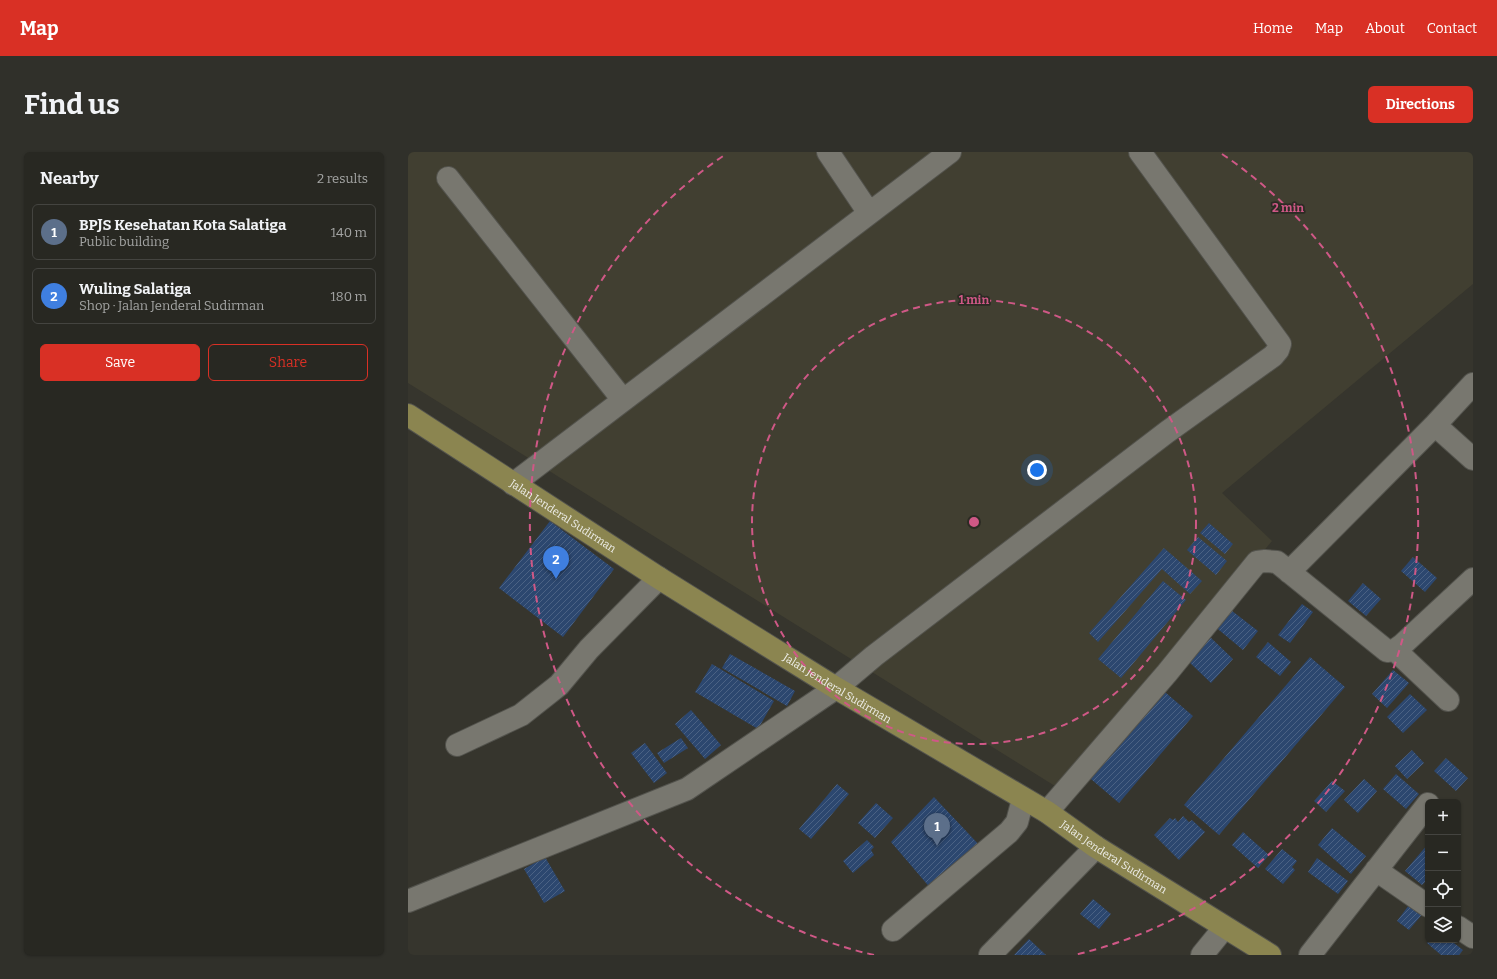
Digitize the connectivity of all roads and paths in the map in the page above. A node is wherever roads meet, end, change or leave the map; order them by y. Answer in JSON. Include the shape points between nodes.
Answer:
{"nodes":[{"id":1,"x":828,"y":152,"type":"edge"},
{"id":2,"x":950,"y":152,"type":"edge"},
{"id":3,"x":1140,"y":152,"type":"edge"},
{"id":4,"x":448,"y":178,"type":"dead end"},
{"id":5,"x":869,"y":213,"type":"junction"},
{"id":6,"x":1473,"y":384,"type":"edge"},
{"id":7,"x":623,"y":400,"type":"junction"},
{"id":8,"x":408,"y":415,"type":"edge"},
{"id":9,"x":1435,"y":425,"type":"junction"},
{"id":10,"x":1473,"y":459,"type":"edge"},
{"id":11,"x":513,"y":484,"type":"junction"},
{"id":12,"x":1289,"y":572,"type":"junction"},
{"id":13,"x":659,"y":578,"type":"junction"},
{"id":14,"x":1473,"y":579,"type":"edge"},
{"id":15,"x":1395,"y":650,"type":"junction"},
{"id":16,"x":836,"y":688,"type":"junction"},
{"id":17,"x":1448,"y":700,"type":"dead end"},
{"id":18,"x":457,"y":745,"type":"dead end"},
{"id":19,"x":1023,"y":799,"type":"junction"},
{"id":20,"x":1425,"y":808,"type":"edge"},
{"id":21,"x":1047,"y":812,"type":"junction"},
{"id":22,"x":1096,"y":847,"type":"junction"},
{"id":23,"x":1376,"y":870,"type":"junction"},
{"id":24,"x":408,"y":901,"type":"edge"},
{"id":25,"x":1425,"y":904,"type":"edge"},
{"id":26,"x":1224,"y":928,"type":"junction"},
{"id":27,"x":1461,"y":929,"type":"edge"},
{"id":28,"x":893,"y":930,"type":"dead end"},
{"id":29,"x":1473,"y":937,"type":"edge"},
{"id":30,"x":990,"y":955,"type":"edge"},
{"id":31,"x":1202,"y":955,"type":"edge"},
{"id":32,"x":1270,"y":955,"type":"edge"},
{"id":33,"x":1310,"y":955,"type":"edge"}],
"edges":[{"from":1,"to":5,"type":"street"},
{"from":2,"to":5,"type":"street"},
{"from":3,"to":16,"type":"street","via":[[1280,344],[1278,350],[905,632]]},
{"from":4,"to":7,"type":"street"},
{"from":5,"to":7,"type":"street"},
{"from":6,"to":9,"type":"street"},
{"from":7,"to":11,"type":"street"},
{"from":8,"to":11,"type":"main road","name":"Jalan Jenderal Sudirman"},
{"from":9,"to":10,"type":"street"},
{"from":9,"to":12,"type":"street"},
{"from":11,"to":13,"type":"main road","name":"Jalan Jenderal Sudirman"},
{"from":12,"to":15,"type":"street","via":[[1387,651]]},
{"from":12,"to":21,"type":"street","via":[[1277,562],[1257,562],[1167,673]]},
{"from":13,"to":16,"type":"main road","name":"Jalan Jenderal Sudirman"},
{"from":13,"to":18,"type":"street","via":[[589,649],[558,686],[521,715]]},
{"from":14,"to":15,"type":"street"},
{"from":15,"to":17,"type":"street"},
{"from":16,"to":19,"type":"main road","name":"Jalan Jenderal Sudirman"},
{"from":16,"to":24,"type":"street","via":[[687,789]]},
{"from":19,"to":21,"type":"main road","name":"Jalan Jenderal Sudirman"},
{"from":19,"to":28,"type":"street","via":[[1017,822],[1009,832]]},
{"from":20,"to":23,"type":"street"},
{"from":21,"to":22,"type":"main road","name":"Jalan Jenderal Sudirman"},
{"from":22,"to":26,"type":"main road","name":"Jalan Jenderal Sudirman"},
{"from":22,"to":30,"type":"street"},
{"from":23,"to":25,"type":"street"},
{"from":23,"to":33,"type":"street"},
{"from":26,"to":31,"type":"street"},
{"from":26,"to":32,"type":"main road","name":"Jalan Jenderal Sudirman"},
{"from":27,"to":29,"type":"street"}]}
